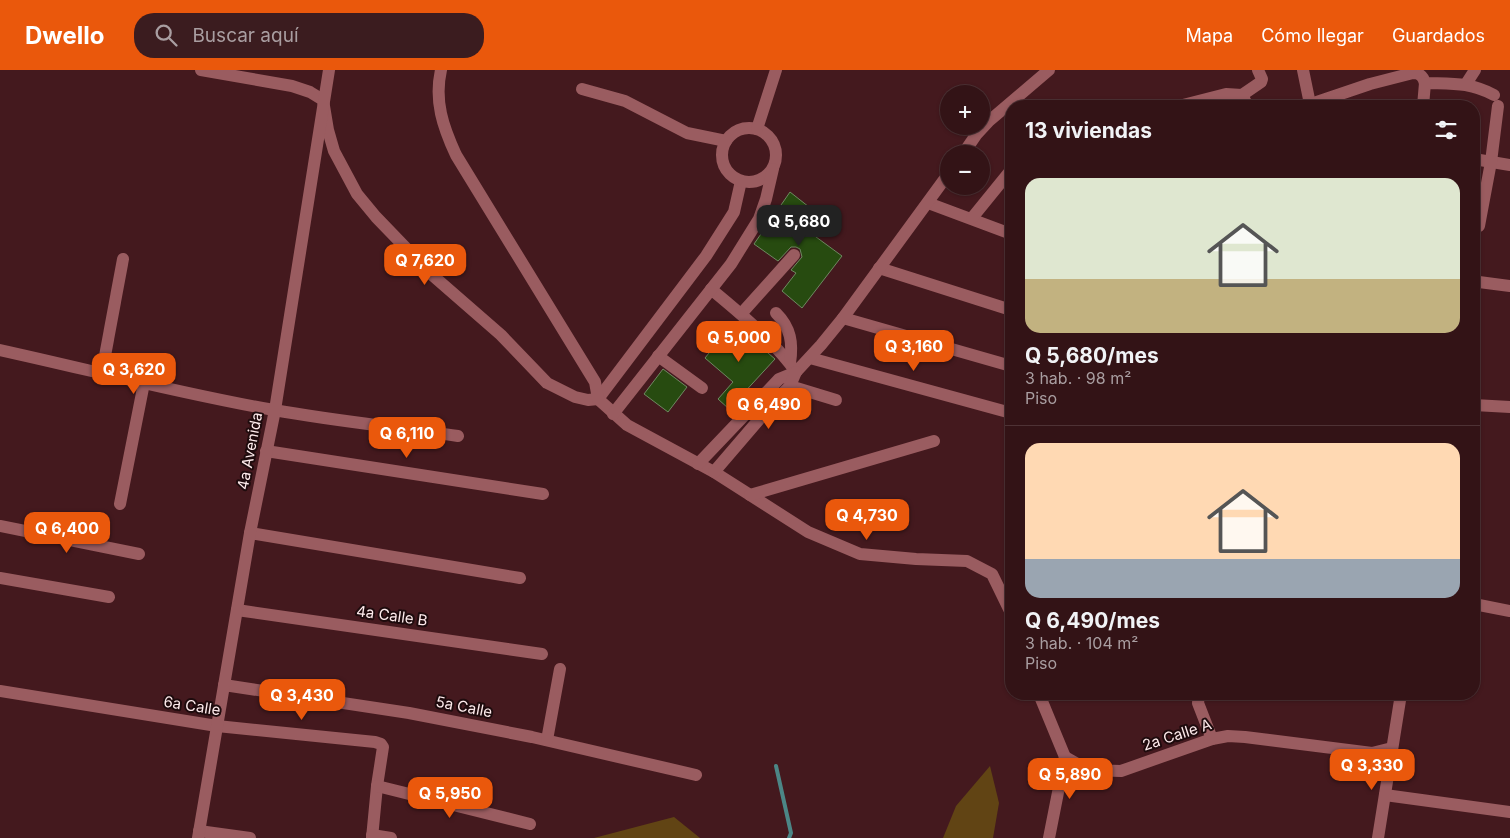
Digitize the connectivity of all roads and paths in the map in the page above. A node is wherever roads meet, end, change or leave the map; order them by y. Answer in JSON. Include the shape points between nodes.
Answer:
{"nodes":[{"id":1,"x":201,"y":70,"type":"edge"},
{"id":2,"x":328,"y":70,"type":"edge"},
{"id":3,"x":442,"y":70,"type":"edge"},
{"id":4,"x":776,"y":70,"type":"edge"},
{"id":5,"x":1049,"y":70,"type":"edge"},
{"id":6,"x":1258,"y":70,"type":"edge"},
{"id":7,"x":1303,"y":70,"type":"edge"},
{"id":8,"x":1475,"y":70,"type":"edge"},
{"id":9,"x":1399,"y":73,"type":"edge"},
{"id":10,"x":1425,"y":83,"type":"junction"},
{"id":11,"x":1466,"y":84,"type":"junction"},
{"id":12,"x":582,"y":89,"type":"dead end"},
{"id":13,"x":323,"y":100,"type":"junction"},
{"id":14,"x":1014,"y":100,"type":"edge"},
{"id":15,"x":1202,"y":100,"type":"edge"},
{"id":16,"x":1242,"y":100,"type":"edge"},
{"id":17,"x":1246,"y":100,"type":"edge"},
{"id":18,"x":1307,"y":100,"type":"edge"},
{"id":19,"x":1323,"y":100,"type":"edge"},
{"id":20,"x":1424,"y":100,"type":"edge"},
{"id":21,"x":1005,"y":107,"type":"edge"},
{"id":22,"x":757,"y":129,"type":"junction"},
{"id":23,"x":726,"y":141,"type":"junction"},
{"id":24,"x":969,"y":145,"type":"edge"},
{"id":25,"x":1480,"y":160,"type":"edge"},
{"id":26,"x":1491,"y":162,"type":"junction"},
{"id":27,"x":1510,"y":165,"type":"edge"},
{"id":28,"x":772,"y":168,"type":"junction"},
{"id":29,"x":1005,"y":177,"type":"edge"},
{"id":30,"x":741,"y":181,"type":"junction"},
{"id":31,"x":940,"y":186,"type":"edge"},
{"id":32,"x":928,"y":203,"type":"junction"},
{"id":33,"x":972,"y":218,"type":"junction"},
{"id":34,"x":1480,"y":226,"type":"dead end"},
{"id":35,"x":1005,"y":232,"type":"edge"},
{"id":36,"x":794,"y":254,"type":"dead end"},
{"id":37,"x":123,"y":259,"type":"dead end"},
{"id":38,"x":879,"y":268,"type":"junction"},
{"id":39,"x":1480,"y":282,"type":"edge"},
{"id":40,"x":1510,"y":286,"type":"edge"},
{"id":41,"x":711,"y":289,"type":"junction"},
{"id":42,"x":1005,"y":308,"type":"edge"},
{"id":43,"x":741,"y":314,"type":"junction"},
{"id":44,"x":776,"y":314,"type":"dead end"},
{"id":45,"x":843,"y":318,"type":"junction"},
{"id":46,"x":0,"y":350,"type":"edge"},
{"id":47,"x":658,"y":356,"type":"junction"},
{"id":48,"x":810,"y":358,"type":"junction"},
{"id":49,"x":1005,"y":364,"type":"edge"},
{"id":50,"x":793,"y":368,"type":"junction"},
{"id":51,"x":102,"y":372,"type":"junction"},
{"id":52,"x":144,"y":383,"type":"junction"},
{"id":53,"x":790,"y":386,"type":"junction"},
{"id":54,"x":702,"y":388,"type":"dead end"},
{"id":55,"x":598,"y":399,"type":"junction"},
{"id":56,"x":836,"y":400,"type":"dead end"},
{"id":57,"x":1480,"y":404,"type":"edge"},
{"id":58,"x":1510,"y":407,"type":"edge"},
{"id":59,"x":274,"y":410,"type":"junction"},
{"id":60,"x":1005,"y":410,"type":"edge"},
{"id":61,"x":613,"y":414,"type":"junction"},
{"id":62,"x":458,"y":436,"type":"dead end"},
{"id":63,"x":934,"y":441,"type":"dead end"},
{"id":64,"x":266,"y":450,"type":"junction"},
{"id":65,"x":731,"y":452,"type":"junction"},
{"id":66,"x":698,"y":464,"type":"junction"},
{"id":67,"x":714,"y":472,"type":"junction"},
{"id":68,"x":735,"y":486,"type":"junction"},
{"id":69,"x":543,"y":494,"type":"dead end"},
{"id":70,"x":750,"y":496,"type":"junction"},
{"id":71,"x":120,"y":504,"type":"dead end"},
{"id":72,"x":0,"y":526,"type":"edge"},
{"id":73,"x":250,"y":533,"type":"junction"},
{"id":74,"x":139,"y":554,"type":"dead end"},
{"id":75,"x":0,"y":578,"type":"edge"},
{"id":76,"x":520,"y":578,"type":"dead end"},
{"id":77,"x":109,"y":597,"type":"dead end"},
{"id":78,"x":1005,"y":601,"type":"edge"},
{"id":79,"x":1480,"y":605,"type":"edge"},
{"id":80,"x":237,"y":610,"type":"junction"},
{"id":81,"x":1510,"y":611,"type":"edge"},
{"id":82,"x":542,"y":654,"type":"dead end"},
{"id":83,"x":560,"y":669,"type":"dead end"},
{"id":84,"x":224,"y":685,"type":"junction"},
{"id":85,"x":0,"y":691,"type":"edge"},
{"id":86,"x":1041,"y":700,"type":"edge"},
{"id":87,"x":1198,"y":700,"type":"edge"},
{"id":88,"x":1401,"y":700,"type":"edge"},
{"id":89,"x":217,"y":726,"type":"junction"},
{"id":90,"x":1212,"y":739,"type":"junction"},
{"id":91,"x":547,"y":740,"type":"junction"},
{"id":92,"x":1392,"y":748,"type":"junction"},
{"id":93,"x":1065,"y":757,"type":"junction"},
{"id":94,"x":696,"y":775,"type":"dead end"},
{"id":95,"x":377,"y":786,"type":"junction"},
{"id":96,"x":1385,"y":795,"type":"junction"},
{"id":97,"x":1510,"y":812,"type":"edge"},
{"id":98,"x":530,"y":824,"type":"dead end"},
{"id":99,"x":198,"y":834,"type":"edge"},
{"id":100,"x":372,"y":836,"type":"edge"},
{"id":101,"x":250,"y":838,"type":"edge"},
{"id":102,"x":391,"y":838,"type":"edge"},
{"id":103,"x":1049,"y":838,"type":"edge"},
{"id":104,"x":1378,"y":838,"type":"edge"}],
"edges":[{"from":1,"to":13,"type":"street","via":[[292,86]]},
{"from":2,"to":13,"type":"street","name":"4a Avenida"},
{"from":3,"to":55,"type":"street","via":[[439,106],[456,155],[595,382]]},
{"from":4,"to":22,"type":"street"},
{"from":5,"to":14,"type":"street"},
{"from":6,"to":17,"type":"street","via":[[1261,82]]},
{"from":7,"to":18,"type":"street"},
{"from":8,"to":11,"type":"street"},
{"from":9,"to":10,"type":"street","via":[[1417,73]]},
{"from":9,"to":19,"type":"street"},
{"from":10,"to":11,"type":"street"},
{"from":10,"to":20,"type":"street"},
{"from":11,"to":26,"type":"street","via":[[1496,100]]},
{"from":12,"to":23,"type":"street","via":[[625,101],[687,133]]},
{"from":13,"to":55,"type":"street","via":[[328,130],[342,168],[357,194],[390,233],[431,274],[501,334],[547,383],[574,397]]},
{"from":13,"to":59,"type":"street","name":"4a Avenida"},
{"from":15,"to":16,"type":"street","via":[[1226,94]]},
{"from":21,"to":24,"type":"street"},
{"from":22,"to":23,"type":"street","via":[[743,129],[730,135]]},
{"from":22,"to":28,"type":"street","via":[[774,145],[776,153]]},
{"from":23,"to":30,"type":"street","via":[[723,164],[733,177]]},
{"from":25,"to":26,"type":"street"},
{"from":26,"to":27,"type":"street"},
{"from":26,"to":34,"type":"street"},
{"from":28,"to":30,"type":"street","via":[[755,182]]},
{"from":28,"to":41,"type":"street","via":[[759,219],[732,264]]},
{"from":29,"to":33,"type":"street"},
{"from":30,"to":55,"type":"street","via":[[734,212],[706,256]]},
{"from":31,"to":32,"type":"street"},
{"from":32,"to":33,"type":"street"},
{"from":32,"to":38,"type":"street"},
{"from":33,"to":35,"type":"street"},
{"from":36,"to":43,"type":"street"},
{"from":37,"to":51,"type":"street"},
{"from":38,"to":42,"type":"street"},
{"from":38,"to":45,"type":"street"},
{"from":39,"to":40,"type":"street"},
{"from":41,"to":43,"type":"street"},
{"from":41,"to":47,"type":"street"},
{"from":43,"to":50,"type":"street"},
{"from":44,"to":50,"type":"street","via":[[784,320],[790,335]]},
{"from":45,"to":48,"type":"street"},
{"from":45,"to":49,"type":"street"},
{"from":46,"to":51,"type":"street"},
{"from":47,"to":54,"type":"street"},
{"from":47,"to":61,"type":"street"},
{"from":48,"to":50,"type":"street"},
{"from":48,"to":60,"type":"street"},
{"from":50,"to":53,"type":"street"},
{"from":50,"to":66,"type":"street"},
{"from":51,"to":52,"type":"street"},
{"from":52,"to":59,"type":"street"},
{"from":52,"to":71,"type":"street"},
{"from":53,"to":56,"type":"street"},
{"from":53,"to":65,"type":"street"},
{"from":55,"to":61,"type":"street"},
{"from":57,"to":58,"type":"street"},
{"from":59,"to":62,"type":"street"},
{"from":59,"to":64,"type":"street","name":"4a Avenida"},
{"from":61,"to":66,"type":"street","via":[[640,434]]},
{"from":63,"to":70,"type":"street"},
{"from":64,"to":69,"type":"street"},
{"from":64,"to":73,"type":"street","name":"4a Avenida"},
{"from":65,"to":67,"type":"street"},
{"from":65,"to":68,"type":"street","via":[[729,462]]},
{"from":66,"to":67,"type":"street"},
{"from":67,"to":68,"type":"street"},
{"from":68,"to":70,"type":"street"},
{"from":70,"to":78,"type":"street","via":[[808,532],[860,554],[966,561],[992,574]]},
{"from":72,"to":74,"type":"street"},
{"from":73,"to":76,"type":"street"},
{"from":73,"to":80,"type":"street","name":"4a Avenida"},
{"from":75,"to":77,"type":"street"},
{"from":79,"to":81,"type":"street"},
{"from":80,"to":82,"type":"street","name":"4a Calle B"},
{"from":80,"to":84,"type":"street","name":"4a Avenida"},
{"from":83,"to":91,"type":"street"},
{"from":84,"to":89,"type":"street","name":"4a Avenida"},
{"from":84,"to":91,"type":"street","name":"5a Calle","via":[[409,712]]},
{"from":85,"to":89,"type":"street","name":"6a Calle"},
{"from":86,"to":93,"type":"street"},
{"from":87,"to":90,"type":"street"},
{"from":88,"to":92,"type":"street"},
{"from":89,"to":95,"type":"street","name":"6a Calle","via":[[381,744]]},
{"from":89,"to":99,"type":"street","name":"4a Avenida"},
{"from":90,"to":92,"type":"street","name":"2a Calle A","via":[[1245,737],[1372,753]]},
{"from":90,"to":93,"type":"street","name":"2a Calle A","via":[[1121,772],[1088,770]]},
{"from":91,"to":94,"type":"street","name":"5a Calle"},
{"from":92,"to":96,"type":"street"},
{"from":93,"to":103,"type":"street"},
{"from":95,"to":98,"type":"street"},
{"from":95,"to":100,"type":"street"},
{"from":96,"to":97,"type":"street"},
{"from":96,"to":104,"type":"street"},
{"from":99,"to":101,"type":"street"},
{"from":100,"to":102,"type":"street"}]}
